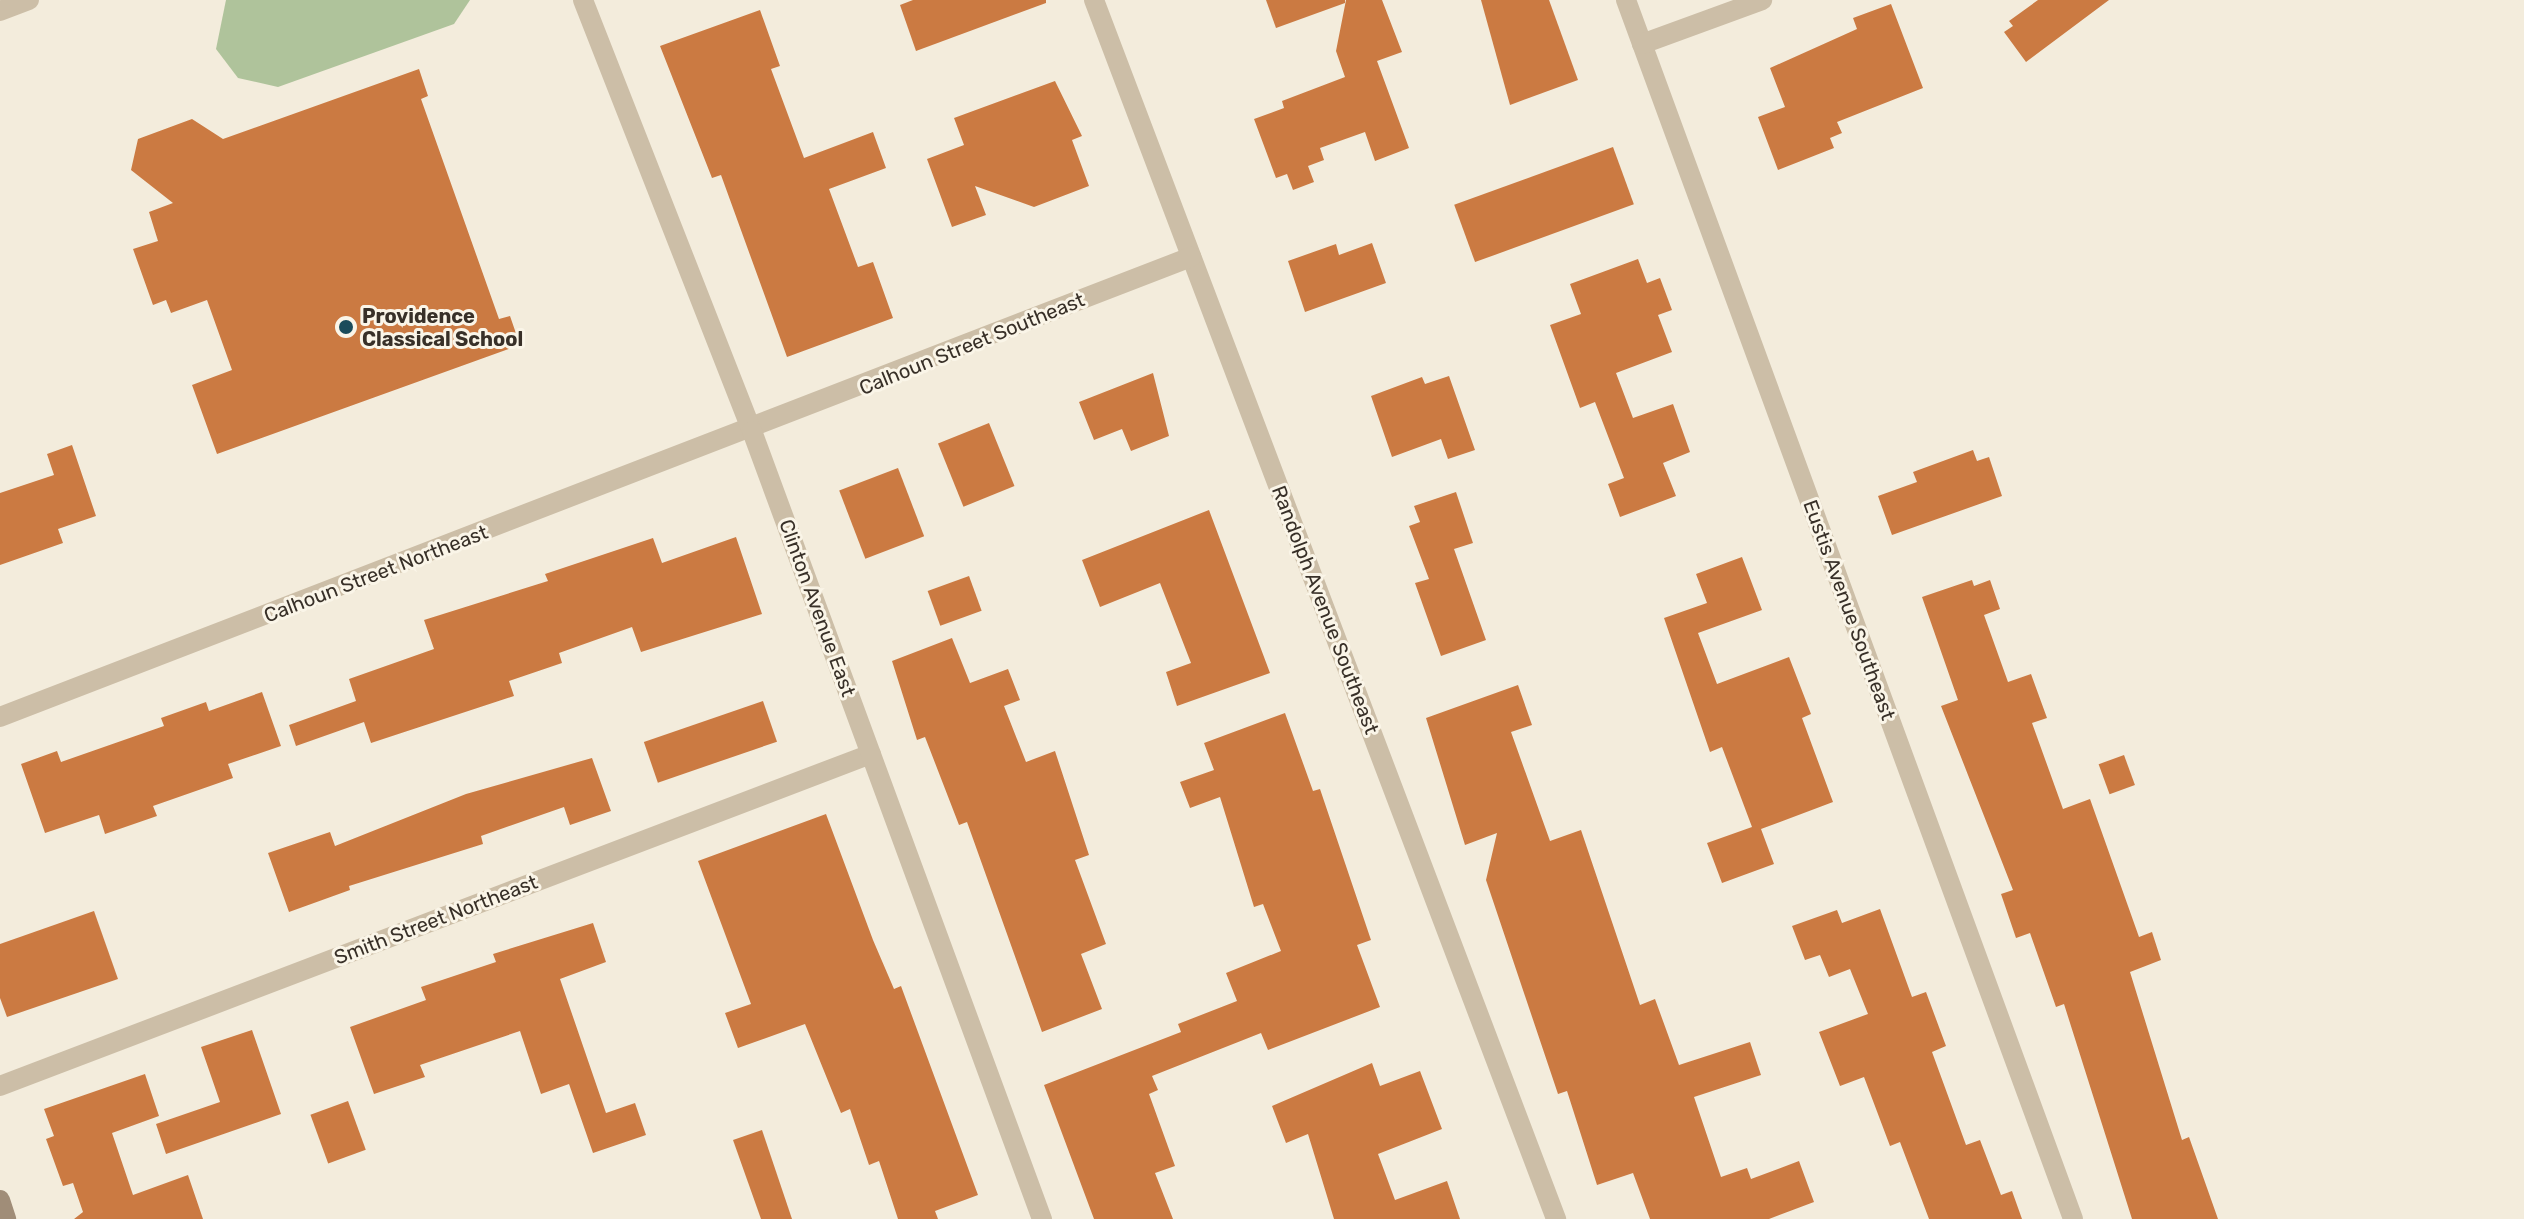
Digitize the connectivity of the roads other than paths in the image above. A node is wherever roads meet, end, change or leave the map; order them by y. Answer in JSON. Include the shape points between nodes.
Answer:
{"nodes":[{"id":1,"x":29,"y":0,"type":"edge"},
{"id":2,"x":583,"y":0,"type":"edge"},
{"id":3,"x":1094,"y":0,"type":"edge"},
{"id":4,"x":1626,"y":0,"type":"edge"},
{"id":5,"x":1762,"y":0,"type":"edge"},
{"id":6,"x":0,"y":11,"type":"edge"},
{"id":7,"x":1642,"y":44,"type":"junction"},
{"id":8,"x":1191,"y":257,"type":"junction"},
{"id":9,"x":752,"y":431,"type":"junction"},
{"id":10,"x":0,"y":717,"type":"edge"},
{"id":11,"x":871,"y":754,"type":"junction"},
{"id":12,"x":0,"y":1086,"type":"edge"},
{"id":13,"x":0,"y":1200,"type":"edge"},
{"id":14,"x":6,"y":1219,"type":"edge"},
{"id":15,"x":1042,"y":1219,"type":"edge"},
{"id":16,"x":1556,"y":1219,"type":"edge"},
{"id":17,"x":2073,"y":1219,"type":"edge"}],
"edges":[{"from":1,"to":6,"type":"street"},
{"from":2,"to":9,"type":"street","name":"Clinton Avenue East"},
{"from":3,"to":8,"type":"street","name":"Randolph Avenue Southeast"},
{"from":4,"to":7,"type":"street","name":"Eustis Avenue Southeast"},
{"from":5,"to":7,"type":"street"},
{"from":7,"to":17,"type":"street","name":"Eustis Avenue Southeast"},
{"from":8,"to":9,"type":"street","name":"Calhoun Street Southeast"},
{"from":8,"to":16,"type":"street","name":"Randolph Avenue Southeast"},
{"from":9,"to":10,"type":"street","name":"Calhoun Street Northeast"},
{"from":9,"to":11,"type":"street","name":"Clinton Avenue East"},
{"from":11,"to":12,"type":"street","name":"Smith Street Northeast"},
{"from":11,"to":15,"type":"street","name":"Clinton Avenue East"},
{"from":13,"to":14,"type":"main road"}]}
